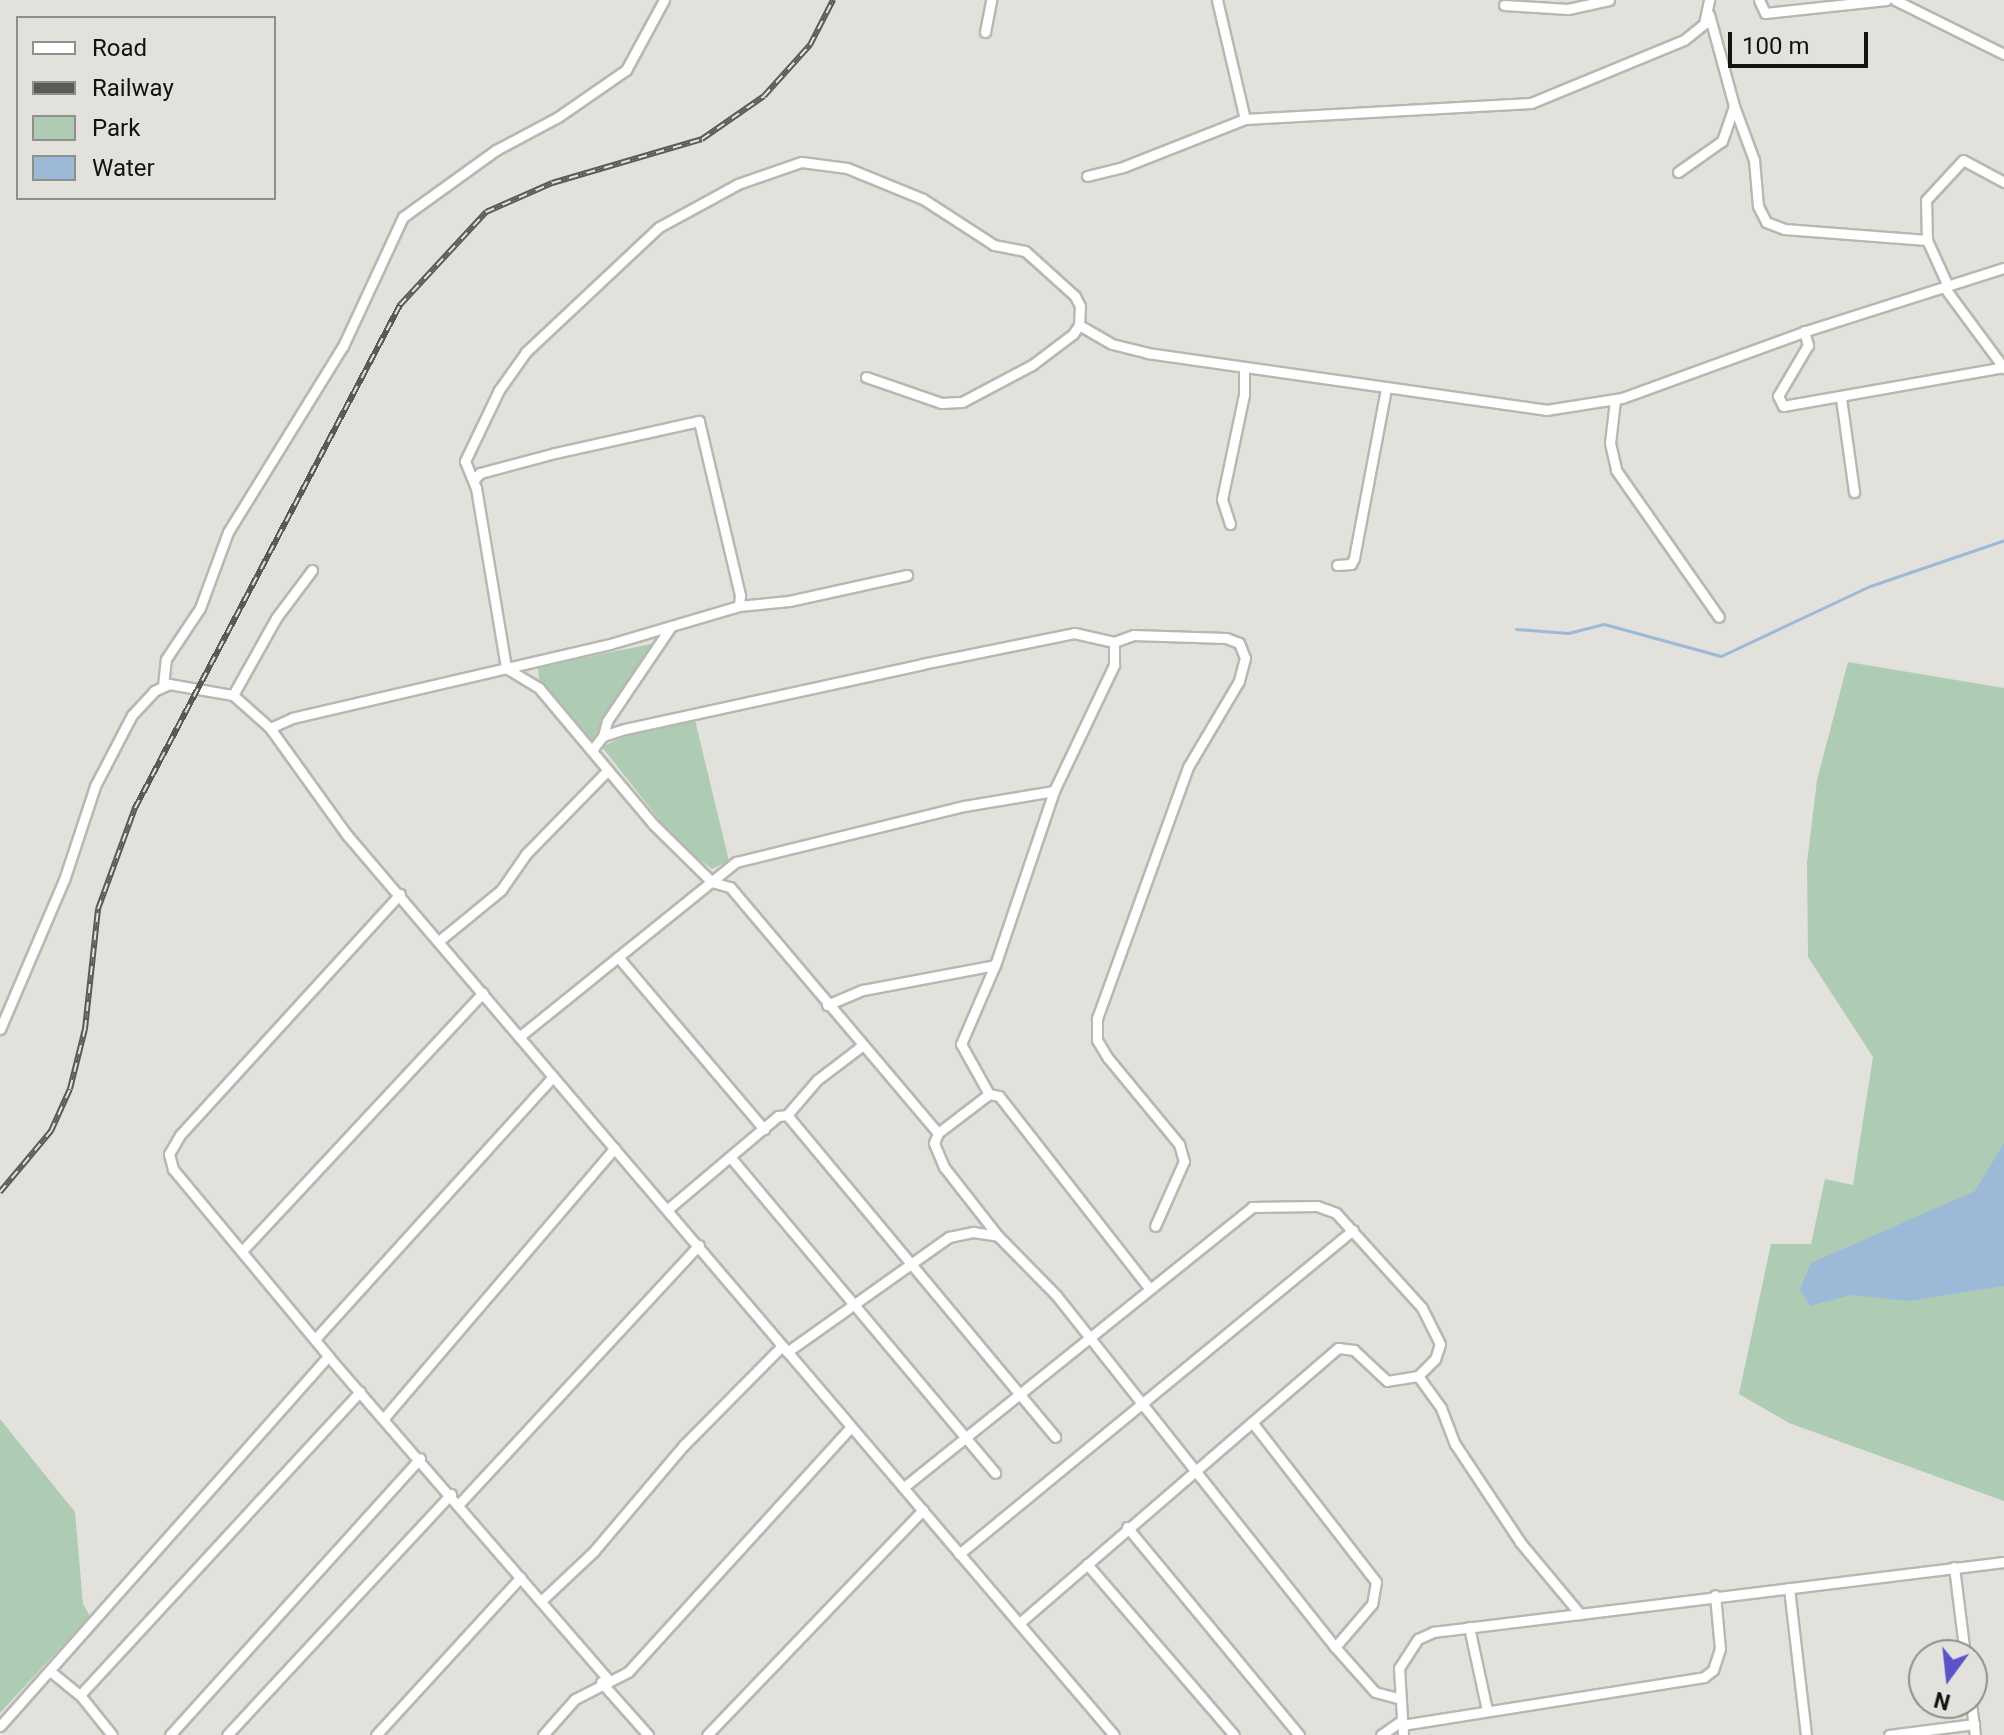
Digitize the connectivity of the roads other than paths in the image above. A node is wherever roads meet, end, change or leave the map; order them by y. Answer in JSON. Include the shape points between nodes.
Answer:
{"nodes":[{"id":1,"x":664,"y":0,"type":"edge"},
{"id":2,"x":991,"y":0,"type":"edge"},
{"id":3,"x":1217,"y":0,"type":"edge"},
{"id":4,"x":1609,"y":0,"type":"edge"},
{"id":5,"x":1709,"y":0,"type":"edge"},
{"id":6,"x":1759,"y":0,"type":"edge"},
{"id":7,"x":1886,"y":0,"type":"edge"},
{"id":8,"x":1895,"y":0,"type":"edge"},
{"id":9,"x":1504,"y":5,"type":"dead end"},
{"id":10,"x":1709,"y":14,"type":"junction"},
{"id":11,"x":985,"y":32,"type":"dead end"},
{"id":12,"x":2004,"y":54,"type":"edge"},
{"id":13,"x":1734,"y":106,"type":"junction"},
{"id":14,"x":1245,"y":119,"type":"junction"},
{"id":15,"x":1678,"y":172,"type":"dead end"},
{"id":16,"x":1087,"y":176,"type":"dead end"},
{"id":17,"x":2004,"y":182,"type":"edge"},
{"id":18,"x":1927,"y":240,"type":"junction"},
{"id":19,"x":2004,"y":268,"type":"edge"},
{"id":20,"x":1946,"y":287,"type":"junction"},
{"id":21,"x":1079,"y":325,"type":"junction"},
{"id":22,"x":1804,"y":331,"type":"junction"},
{"id":23,"x":1244,"y":368,"type":"junction"},
{"id":24,"x":2004,"y":368,"type":"edge"},
{"id":25,"x":866,"y":377,"type":"dead end"},
{"id":26,"x":1386,"y":389,"type":"junction"},
{"id":27,"x":1841,"y":398,"type":"junction"},
{"id":28,"x":1615,"y":400,"type":"junction"},
{"id":29,"x":474,"y":480,"type":"junction"},
{"id":30,"x":1854,"y":492,"type":"dead end"},
{"id":31,"x":1230,"y":524,"type":"dead end"},
{"id":32,"x":1337,"y":565,"type":"dead end"},
{"id":33,"x":312,"y":570,"type":"dead end"},
{"id":34,"x":907,"y":575,"type":"dead end"},
{"id":35,"x":739,"y":606,"type":"junction"},
{"id":36,"x":1719,"y":617,"type":"dead end"},
{"id":37,"x":670,"y":628,"type":"junction"},
{"id":38,"x":1114,"y":642,"type":"junction"},
{"id":39,"x":506,"y":668,"type":"junction"},
{"id":40,"x":163,"y":686,"type":"junction"},
{"id":41,"x":233,"y":695,"type":"junction"},
{"id":42,"x":270,"y":728,"type":"junction"},
{"id":43,"x":603,"y":736,"type":"junction"},
{"id":44,"x":592,"y":750,"type":"junction"},
{"id":45,"x":607,"y":771,"type":"junction"},
{"id":46,"x":1054,"y":791,"type":"junction"},
{"id":47,"x":712,"y":882,"type":"junction"},
{"id":48,"x":400,"y":894,"type":"junction"},
{"id":49,"x":440,"y":940,"type":"junction"},
{"id":50,"x":618,"y":957,"type":"junction"},
{"id":51,"x":995,"y":965,"type":"junction"},
{"id":52,"x":483,"y":993,"type":"junction"},
{"id":53,"x":827,"y":1005,"type":"junction"},
{"id":54,"x":0,"y":1029,"type":"edge"},
{"id":55,"x":519,"y":1037,"type":"junction"},
{"id":56,"x":863,"y":1045,"type":"junction"},
{"id":57,"x":553,"y":1077,"type":"junction"},
{"id":58,"x":989,"y":1094,"type":"junction"},
{"id":59,"x":787,"y":1115,"type":"junction"},
{"id":60,"x":764,"y":1129,"type":"junction"},
{"id":61,"x":938,"y":1133,"type":"junction"},
{"id":62,"x":615,"y":1148,"type":"junction"},
{"id":63,"x":731,"y":1158,"type":"junction"},
{"id":64,"x":668,"y":1209,"type":"junction"},
{"id":65,"x":1155,"y":1226,"type":"dead end"},
{"id":66,"x":1353,"y":1230,"type":"junction"},
{"id":67,"x":998,"y":1236,"type":"junction"},
{"id":68,"x":699,"y":1245,"type":"junction"},
{"id":69,"x":242,"y":1251,"type":"junction"},
{"id":70,"x":908,"y":1265,"type":"junction"},
{"id":71,"x":1149,"y":1288,"type":"junction"},
{"id":72,"x":854,"y":1303,"type":"junction"},
{"id":73,"x":316,"y":1338,"type":"junction"},
{"id":74,"x":1089,"y":1341,"type":"junction"},
{"id":75,"x":784,"y":1349,"type":"junction"},
{"id":76,"x":328,"y":1356,"type":"junction"},
{"id":77,"x":1418,"y":1376,"type":"junction"},
{"id":78,"x":360,"y":1392,"type":"junction"},
{"id":79,"x":1019,"y":1395,"type":"junction"},
{"id":80,"x":1141,"y":1407,"type":"junction"},
{"id":81,"x":384,"y":1418,"type":"junction"},
{"id":82,"x":1252,"y":1422,"type":"junction"},
{"id":83,"x":849,"y":1429,"type":"junction"},
{"id":84,"x":1055,"y":1437,"type":"dead end"},
{"id":85,"x":965,"y":1438,"type":"junction"},
{"id":86,"x":420,"y":1458,"type":"junction"},
{"id":87,"x":1194,"y":1472,"type":"junction"},
{"id":88,"x":995,"y":1473,"type":"dead end"},
{"id":89,"x":904,"y":1487,"type":"junction"},
{"id":90,"x":451,"y":1494,"type":"junction"},
{"id":91,"x":459,"y":1504,"type":"junction"},
{"id":92,"x":923,"y":1510,"type":"junction"},
{"id":93,"x":1127,"y":1527,"type":"junction"},
{"id":94,"x":959,"y":1554,"type":"junction"},
{"id":95,"x":2004,"y":1562,"type":"edge"},
{"id":96,"x":1087,"y":1564,"type":"junction"},
{"id":97,"x":1954,"y":1567,"type":"junction"},
{"id":98,"x":521,"y":1577,"type":"junction"},
{"id":99,"x":1789,"y":1588,"type":"junction"},
{"id":100,"x":1715,"y":1595,"type":"junction"},
{"id":101,"x":541,"y":1601,"type":"junction"},
{"id":102,"x":1580,"y":1614,"type":"junction"},
{"id":103,"x":1019,"y":1623,"type":"junction"},
{"id":104,"x":1469,"y":1627,"type":"junction"},
{"id":105,"x":1963,"y":1639,"type":"edge"},
{"id":106,"x":1335,"y":1647,"type":"junction"},
{"id":107,"x":50,"y":1671,"type":"junction"},
{"id":108,"x":605,"y":1681,"type":"junction"},
{"id":109,"x":80,"y":1695,"type":"junction"},
{"id":110,"x":1398,"y":1698,"type":"junction"},
{"id":111,"x":1487,"y":1710,"type":"junction"},
{"id":112,"x":1973,"y":1719,"type":"edge"},
{"id":113,"x":1974,"y":1724,"type":"junction"},
{"id":114,"x":0,"y":1726,"type":"edge"},
{"id":115,"x":1402,"y":1727,"type":"edge"},
{"id":116,"x":112,"y":1735,"type":"edge"},
{"id":117,"x":170,"y":1735,"type":"edge"},
{"id":118,"x":227,"y":1735,"type":"edge"},
{"id":119,"x":376,"y":1735,"type":"edge"},
{"id":120,"x":543,"y":1735,"type":"edge"},
{"id":121,"x":648,"y":1735,"type":"edge"},
{"id":122,"x":707,"y":1735,"type":"edge"},
{"id":123,"x":1114,"y":1735,"type":"edge"},
{"id":124,"x":1234,"y":1735,"type":"edge"},
{"id":125,"x":1299,"y":1735,"type":"edge"},
{"id":126,"x":1381,"y":1735,"type":"edge"},
{"id":127,"x":1806,"y":1735,"type":"edge"},
{"id":128,"x":1889,"y":1735,"type":"edge"},
{"id":129,"x":1975,"y":1735,"type":"edge"}],
"edges":[{"from":1,"to":40,"type":"street","via":[[626,70],[558,117],[496,150],[403,217],[343,346],[228,532],[200,608],[166,659]]},
{"from":2,"to":11,"type":"street"},
{"from":3,"to":14,"type":"street"},
{"from":4,"to":9,"type":"street","via":[[1568,9]]},
{"from":5,"to":10,"type":"street"},
{"from":6,"to":7,"type":"street","via":[[1765,13]]},
{"from":8,"to":12,"type":"street"},
{"from":10,"to":13,"type":"street"},
{"from":10,"to":14,"type":"street","via":[[1684,40],[1531,103]]},
{"from":13,"to":15,"type":"street","via":[[1722,141]]},
{"from":13,"to":18,"type":"street","via":[[1754,160],[1758,206],[1766,222],[1784,229]]},
{"from":14,"to":16,"type":"street"},
{"from":17,"to":18,"type":"street","via":[[1963,160],[1926,200]]},
{"from":18,"to":20,"type":"street"},
{"from":19,"to":20,"type":"street"},
{"from":20,"to":22,"type":"street"},
{"from":20,"to":24,"type":"street"},
{"from":21,"to":23,"type":"street","via":[[1135,350]]},
{"from":21,"to":25,"type":"street","via":[[1032,365],[962,402],[941,403]]},
{"from":21,"to":29,"type":"street","via":[[1075,296],[1025,251],[994,245],[923,199],[860,173],[801,162],[738,184],[659,227],[526,352],[469,447],[465,461]]},
{"from":22,"to":27,"type":"street","via":[[1808,345],[1778,396],[1780,404]]},
{"from":22,"to":28,"type":"street"},
{"from":23,"to":26,"type":"street"},
{"from":23,"to":31,"type":"street","via":[[1244,395],[1222,499]]},
{"from":24,"to":27,"type":"street"},
{"from":26,"to":28,"type":"street","via":[[1521,410]]},
{"from":26,"to":32,"type":"street","via":[[1354,558],[1351,564]]},
{"from":27,"to":30,"type":"street"},
{"from":28,"to":36,"type":"street","via":[[1610,443],[1616,470]]},
{"from":29,"to":35,"type":"street","via":[[480,473],[555,453],[699,421]]},
{"from":29,"to":39,"type":"street"},
{"from":33,"to":41,"type":"street","via":[[276,618]]},
{"from":34,"to":35,"type":"street","via":[[789,601]]},
{"from":35,"to":37,"type":"street"},
{"from":37,"to":39,"type":"street"},
{"from":37,"to":43,"type":"street","via":[[607,721]]},
{"from":38,"to":43,"type":"street","via":[[1074,633]]},
{"from":38,"to":46,"type":"street","via":[[1114,665]]},
{"from":38,"to":65,"type":"street","via":[[1133,635],[1226,638],[1239,643],[1245,658],[1239,681],[1188,767],[1097,1019],[1097,1040],[1108,1058],[1179,1144],[1184,1161]]},
{"from":39,"to":42,"type":"street","via":[[292,718]]},
{"from":39,"to":44,"type":"street","via":[[539,688]]},
{"from":40,"to":41,"type":"street","via":[[178,683]]},
{"from":40,"to":54,"type":"street","via":[[132,715],[95,786],[64,880]]},
{"from":41,"to":42,"type":"street"},
{"from":42,"to":48,"type":"street","via":[[347,835]]},
{"from":43,"to":44,"type":"street"},
{"from":44,"to":45,"type":"street"},
{"from":45,"to":47,"type":"street"},
{"from":45,"to":49,"type":"street","via":[[526,854],[501,890]]},
{"from":46,"to":47,"type":"street","via":[[964,806],[736,862]]},
{"from":46,"to":51,"type":"street"},
{"from":47,"to":50,"type":"street"},
{"from":47,"to":53,"type":"street","via":[[730,887]]},
{"from":48,"to":49,"type":"street"},
{"from":48,"to":69,"type":"street","via":[[180,1135],[169,1154],[173,1169]]},
{"from":49,"to":52,"type":"street"},
{"from":50,"to":55,"type":"street"},
{"from":50,"to":60,"type":"street"},
{"from":51,"to":53,"type":"street","via":[[863,990]]},
{"from":51,"to":58,"type":"street","via":[[961,1044]]},
{"from":52,"to":55,"type":"street"},
{"from":52,"to":69,"type":"street"},
{"from":53,"to":56,"type":"street"},
{"from":55,"to":57,"type":"street"},
{"from":56,"to":59,"type":"street","via":[[817,1080]]},
{"from":56,"to":61,"type":"street"},
{"from":57,"to":62,"type":"street"},
{"from":57,"to":73,"type":"street"},
{"from":58,"to":61,"type":"street"},
{"from":58,"to":71,"type":"street","via":[[999,1096]]},
{"from":59,"to":60,"type":"street"},
{"from":59,"to":70,"type":"street"},
{"from":60,"to":63,"type":"street"},
{"from":61,"to":67,"type":"street","via":[[934,1143],[944,1167]]},
{"from":62,"to":64,"type":"street"},
{"from":62,"to":81,"type":"street"},
{"from":63,"to":64,"type":"street"},
{"from":63,"to":72,"type":"street"},
{"from":64,"to":68,"type":"street"},
{"from":66,"to":71,"type":"street","via":[[1328,1209],[1252,1207]]},
{"from":66,"to":77,"type":"street","via":[[1438,1332],[1439,1351]]},
{"from":66,"to":80,"type":"street"},
{"from":67,"to":70,"type":"street","via":[[961,1232]]},
{"from":67,"to":74,"type":"street","via":[[1032,1267]]},
{"from":68,"to":75,"type":"street"},
{"from":68,"to":91,"type":"street"},
{"from":69,"to":73,"type":"street"},
{"from":70,"to":72,"type":"street"},
{"from":70,"to":79,"type":"street"},
{"from":71,"to":74,"type":"street"},
{"from":72,"to":75,"type":"street"},
{"from":72,"to":85,"type":"street"},
{"from":73,"to":76,"type":"street"},
{"from":74,"to":79,"type":"street"},
{"from":74,"to":80,"type":"street"},
{"from":75,"to":83,"type":"street"},
{"from":75,"to":101,"type":"street","via":[[683,1446],[594,1551]]},
{"from":76,"to":78,"type":"street"},
{"from":76,"to":107,"type":"street"},
{"from":77,"to":82,"type":"street","via":[[1387,1381],[1354,1350],[1338,1348]]},
{"from":77,"to":102,"type":"street","via":[[1520,1542]]},
{"from":78,"to":81,"type":"street"},
{"from":78,"to":109,"type":"street"},
{"from":79,"to":84,"type":"street"},
{"from":79,"to":85,"type":"street"},
{"from":80,"to":87,"type":"street"},
{"from":80,"to":94,"type":"street"},
{"from":81,"to":86,"type":"street"},
{"from":82,"to":87,"type":"street"},
{"from":82,"to":106,"type":"street","via":[[1372,1571],[1372,1604]]},
{"from":83,"to":89,"type":"street"},
{"from":83,"to":108,"type":"street","via":[[628,1672]]},
{"from":85,"to":88,"type":"street"},
{"from":85,"to":89,"type":"street"},
{"from":86,"to":90,"type":"street"},
{"from":86,"to":117,"type":"street"},
{"from":87,"to":93,"type":"street"},
{"from":87,"to":106,"type":"street"},
{"from":89,"to":92,"type":"street"},
{"from":90,"to":91,"type":"street"},
{"from":90,"to":118,"type":"street"},
{"from":91,"to":98,"type":"street"},
{"from":92,"to":94,"type":"street"},
{"from":92,"to":122,"type":"street"},
{"from":93,"to":96,"type":"street"},
{"from":93,"to":125,"type":"street"},
{"from":94,"to":103,"type":"street"},
{"from":95,"to":97,"type":"street"},
{"from":96,"to":103,"type":"street"},
{"from":96,"to":124,"type":"street"},
{"from":97,"to":99,"type":"street"},
{"from":97,"to":105,"type":"street"},
{"from":98,"to":101,"type":"street"},
{"from":98,"to":119,"type":"street"},
{"from":99,"to":100,"type":"street"},
{"from":99,"to":127,"type":"street"},
{"from":100,"to":102,"type":"street"},
{"from":100,"to":111,"type":"street","via":[[1720,1649],[1713,1670],[1704,1677]]},
{"from":101,"to":108,"type":"street"},
{"from":102,"to":104,"type":"street"},
{"from":103,"to":123,"type":"street"},
{"from":104,"to":110,"type":"street","via":[[1418,1639],[1399,1668]]},
{"from":104,"to":111,"type":"street"},
{"from":106,"to":110,"type":"street","via":[[1375,1692]]},
{"from":107,"to":109,"type":"street"},
{"from":107,"to":114,"type":"street"},
{"from":108,"to":120,"type":"street","via":[[575,1699]]},
{"from":108,"to":121,"type":"street"},
{"from":109,"to":116,"type":"street"},
{"from":110,"to":115,"type":"street"},
{"from":111,"to":115,"type":"street"},
{"from":112,"to":113,"type":"street"},
{"from":113,"to":128,"type":"street"},
{"from":113,"to":129,"type":"street"},
{"from":115,"to":126,"type":"street"}]}
